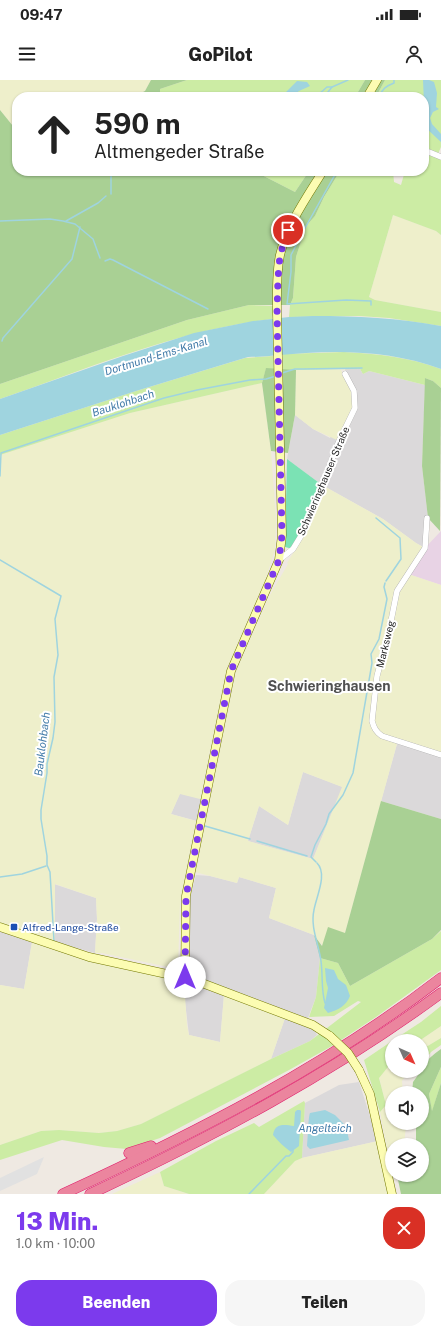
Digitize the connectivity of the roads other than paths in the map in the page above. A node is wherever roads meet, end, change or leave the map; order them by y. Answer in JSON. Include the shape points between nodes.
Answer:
{"nodes":[{"id":1,"x":377,"y":80,"type":"edge"},
{"id":2,"x":370,"y":92,"type":"edge"},
{"id":3,"x":429,"y":152,"type":"edge"},
{"id":4,"x":441,"y":157,"type":"edge"},
{"id":5,"x":320,"y":176,"type":"edge"},
{"id":6,"x":346,"y":374,"type":"dead end"},
{"id":7,"x":428,"y":518,"type":"dead end"},
{"id":8,"x":279,"y":560,"type":"junction"},
{"id":9,"x":441,"y":755,"type":"edge"},
{"id":10,"x":0,"y":927,"type":"edge"},
{"id":11,"x":185,"y":977,"type":"junction"},
{"id":12,"x":441,"y":978,"type":"edge"},
{"id":13,"x":441,"y":993,"type":"edge"},
{"id":14,"x":174,"y":1141,"type":"junction"},
{"id":15,"x":129,"y":1153,"type":"dead end"},
{"id":16,"x":63,"y":1194,"type":"edge"},
{"id":17,"x":90,"y":1194,"type":"edge"},
{"id":18,"x":392,"y":1194,"type":"edge"}],
"edges":[{"from":1,"to":2,"type":"street"},
{"from":3,"to":4,"type":"street"},
{"from":5,"to":8,"type":"street","via":[[288,230],[280,255],[277,313],[282,528]]},
{"from":6,"to":8,"type":"street","name":"Schwieringhauser Straße","via":[[354,391],[355,408],[304,531],[293,549]]},
{"from":7,"to":9,"type":"street","name":"Marksweg","via":[[425,548],[397,591],[377,676],[372,721],[373,728],[382,736]]},
{"from":8,"to":11,"type":"street","name":"Schwieringhauser Straße","via":[[231,671],[186,896]]},
{"from":10,"to":11,"type":"street","via":[[89,957]]},
{"from":11,"to":18,"type":"street","bridge":true,"via":[[317,1027],[348,1053],[370,1094]]},
{"from":12,"to":14,"type":"highway","via":[[323,1059]]},
{"from":13,"to":17,"type":"highway","via":[[378,1038],[303,1085],[216,1132]]},
{"from":14,"to":15,"type":"highway"},
{"from":14,"to":16,"type":"highway"}]}
